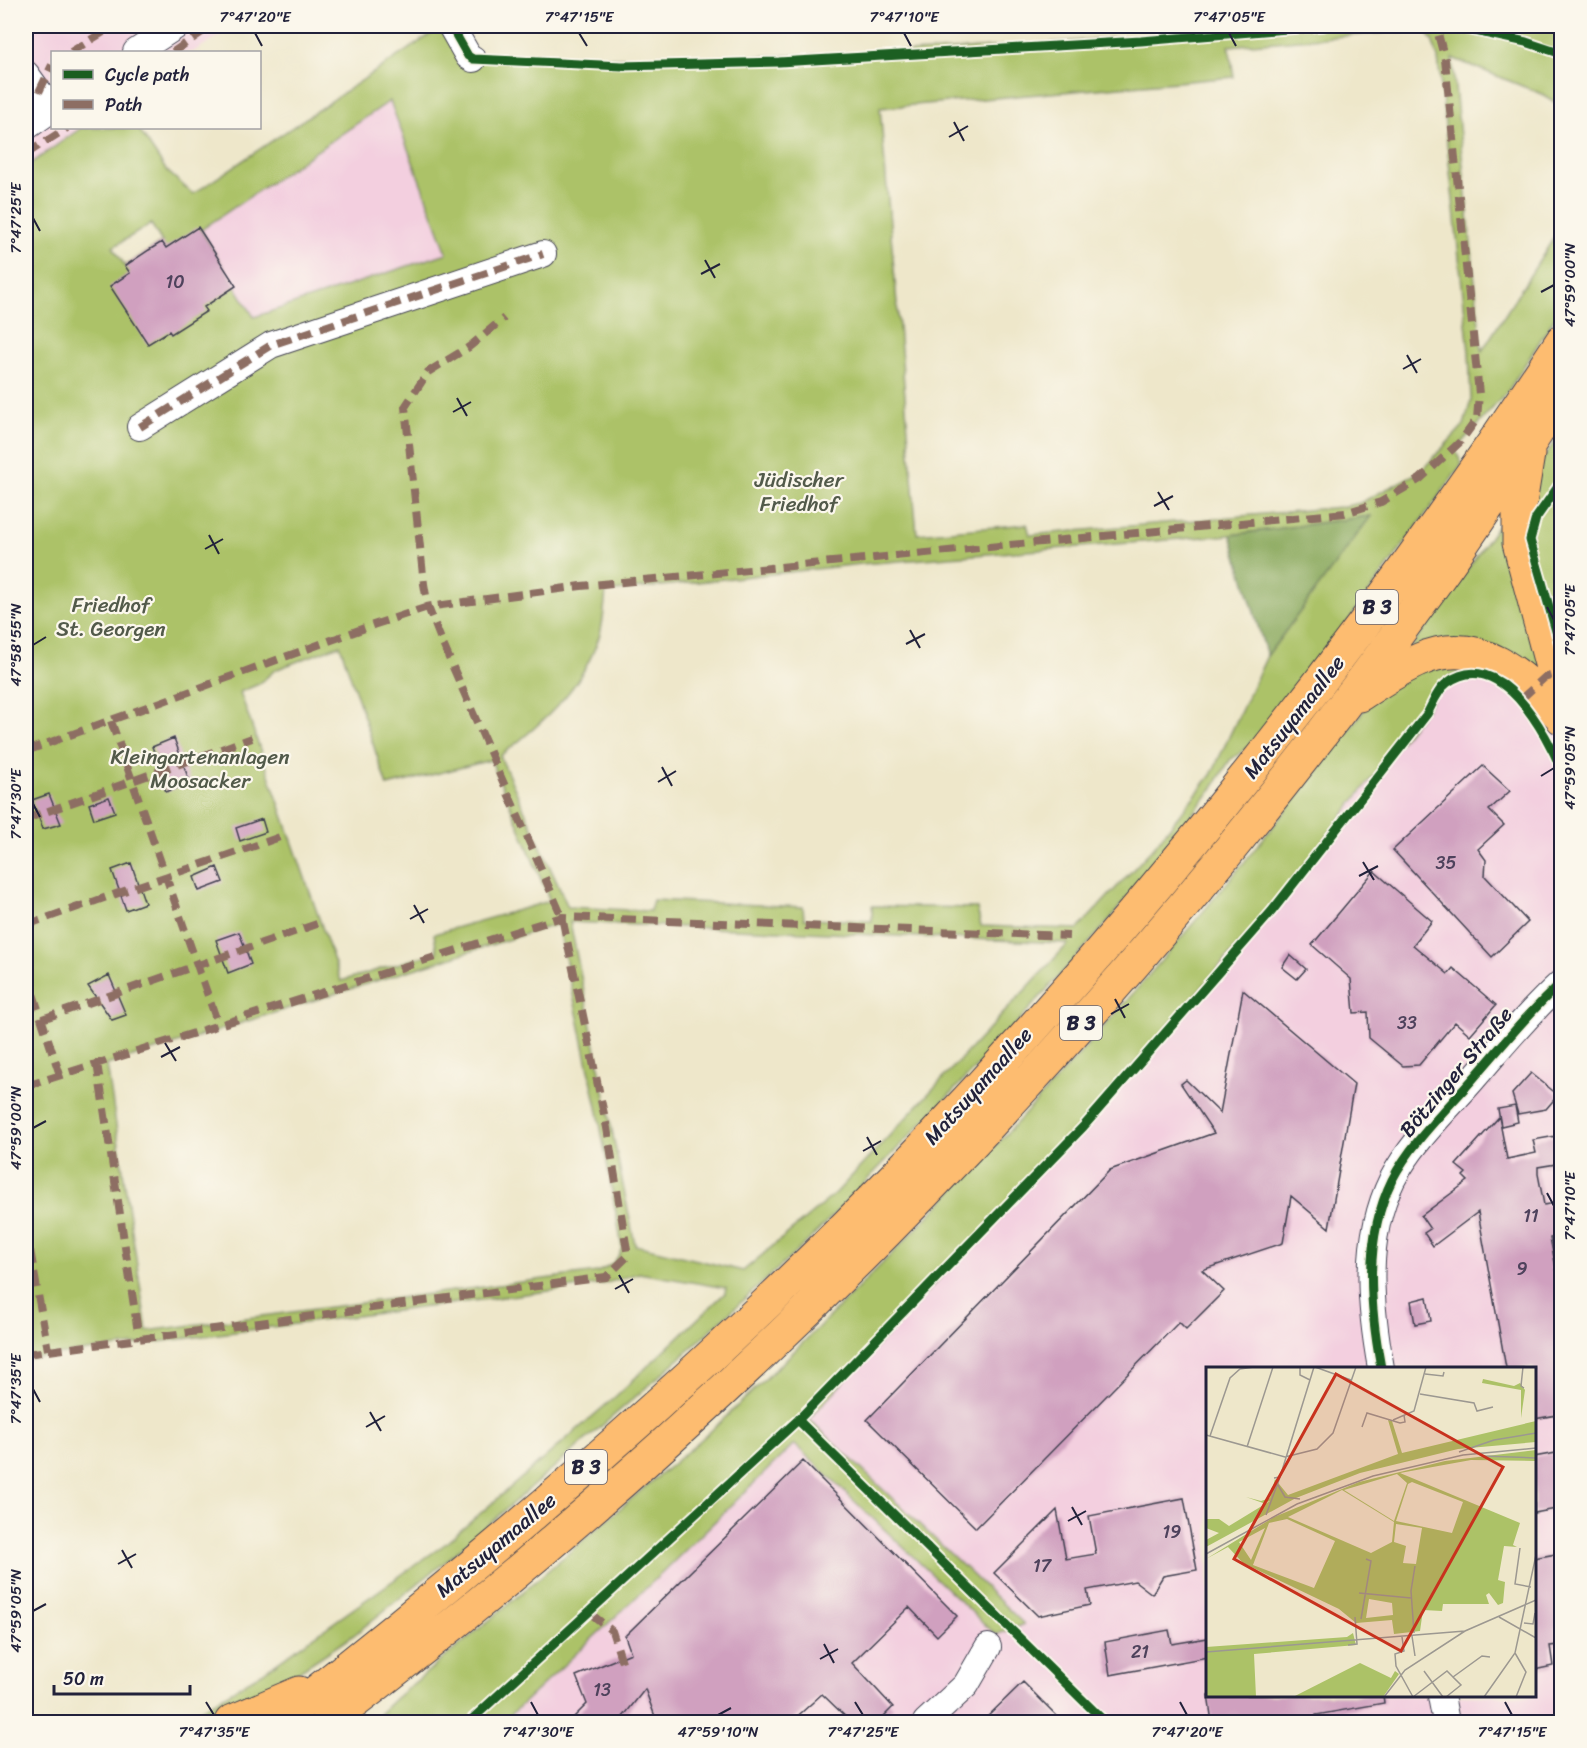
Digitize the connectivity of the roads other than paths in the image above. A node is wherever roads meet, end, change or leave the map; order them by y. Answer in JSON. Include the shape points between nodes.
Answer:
{"nodes":[{"id":1,"x":176,"y":26,"type":"edge"},
{"id":2,"x":451,"y":26,"type":"edge"},
{"id":3,"x":138,"y":51,"type":"edge"},
{"id":4,"x":473,"y":59,"type":"dead end"},
{"id":5,"x":26,"y":74,"type":"edge"},
{"id":6,"x":51,"y":108,"type":"edge"},
{"id":7,"x":51,"y":110,"type":"edge"},
{"id":8,"x":26,"y":127,"type":"edge"},
{"id":9,"x":543,"y":254,"type":"dead end"},
{"id":10,"x":1562,"y":341,"type":"edge"},
{"id":11,"x":1562,"y":394,"type":"edge"},
{"id":12,"x":140,"y":427,"type":"dead end"},
{"id":13,"x":1529,"y":443,"type":"junction"},
{"id":14,"x":1345,"y":704,"type":"junction"},
{"id":15,"x":1561,"y":717,"type":"edge"},
{"id":16,"x":1562,"y":982,"type":"edge"},
{"id":17,"x":1381,"y":1367,"type":"edge"},
{"id":18,"x":988,"y":1647,"type":"dead end"},
{"id":19,"x":337,"y":1677,"type":"junction"},
{"id":20,"x":382,"y":1682,"type":"junction"},
{"id":21,"x":1441,"y":1697,"type":"edge"},
{"id":22,"x":231,"y":1722,"type":"edge"},
{"id":23,"x":278,"y":1722,"type":"edge"},
{"id":24,"x":327,"y":1722,"type":"edge"},
{"id":25,"x":352,"y":1722,"type":"edge"},
{"id":26,"x":926,"y":1722,"type":"edge"},
{"id":27,"x":1446,"y":1722,"type":"edge"}],
"edges":[{"from":1,"to":3,"type":"street"},
{"from":2,"to":4,"type":"street"},
{"from":5,"to":6,"type":"street"},
{"from":7,"to":8,"type":"street"},
{"from":9,"to":12,"type":"street","via":[[271,345]]},
{"from":10,"to":19,"type":"highway","name":"Matsuyamaallee","number":"B 3","via":[[1344,653],[1229,798],[1123,927],[910,1160],[717,1350],[635,1424]]},
{"from":11,"to":13,"type":"highway","name":"Matsuyamaallee","number":"B 3"},
{"from":13,"to":14,"type":"highway","name":"Matsuyamaallee","number":"B 3","via":[[1436,581]]},
{"from":13,"to":15,"type":"highway","via":[[1519,510],[1519,543],[1554,675]]},
{"from":14,"to":15,"type":"highway","via":[[1420,659],[1442,653],[1466,653],[1490,658],[1511,669]]},
{"from":14,"to":20,"type":"highway","name":"Matsuyamaallee","number":"B 3","via":[[1148,946],[1053,1054],[881,1234],[747,1367],[656,1450]]},
{"from":16,"to":17,"type":"street","name":"Bötzinger Straße","via":[[1424,1134],[1392,1180],[1379,1218],[1372,1266],[1371,1312]]},
{"from":18,"to":26,"type":"street","via":[[966,1685]]},
{"from":19,"to":22,"type":"highway"},
{"from":19,"to":23,"type":"highway","name":"Matsuyamaallee","number":"B 3"},
{"from":20,"to":24,"type":"highway","name":"Matsuyamaallee","number":"B 3"},
{"from":20,"to":25,"type":"highway"},
{"from":21,"to":27,"type":"street"}]}
